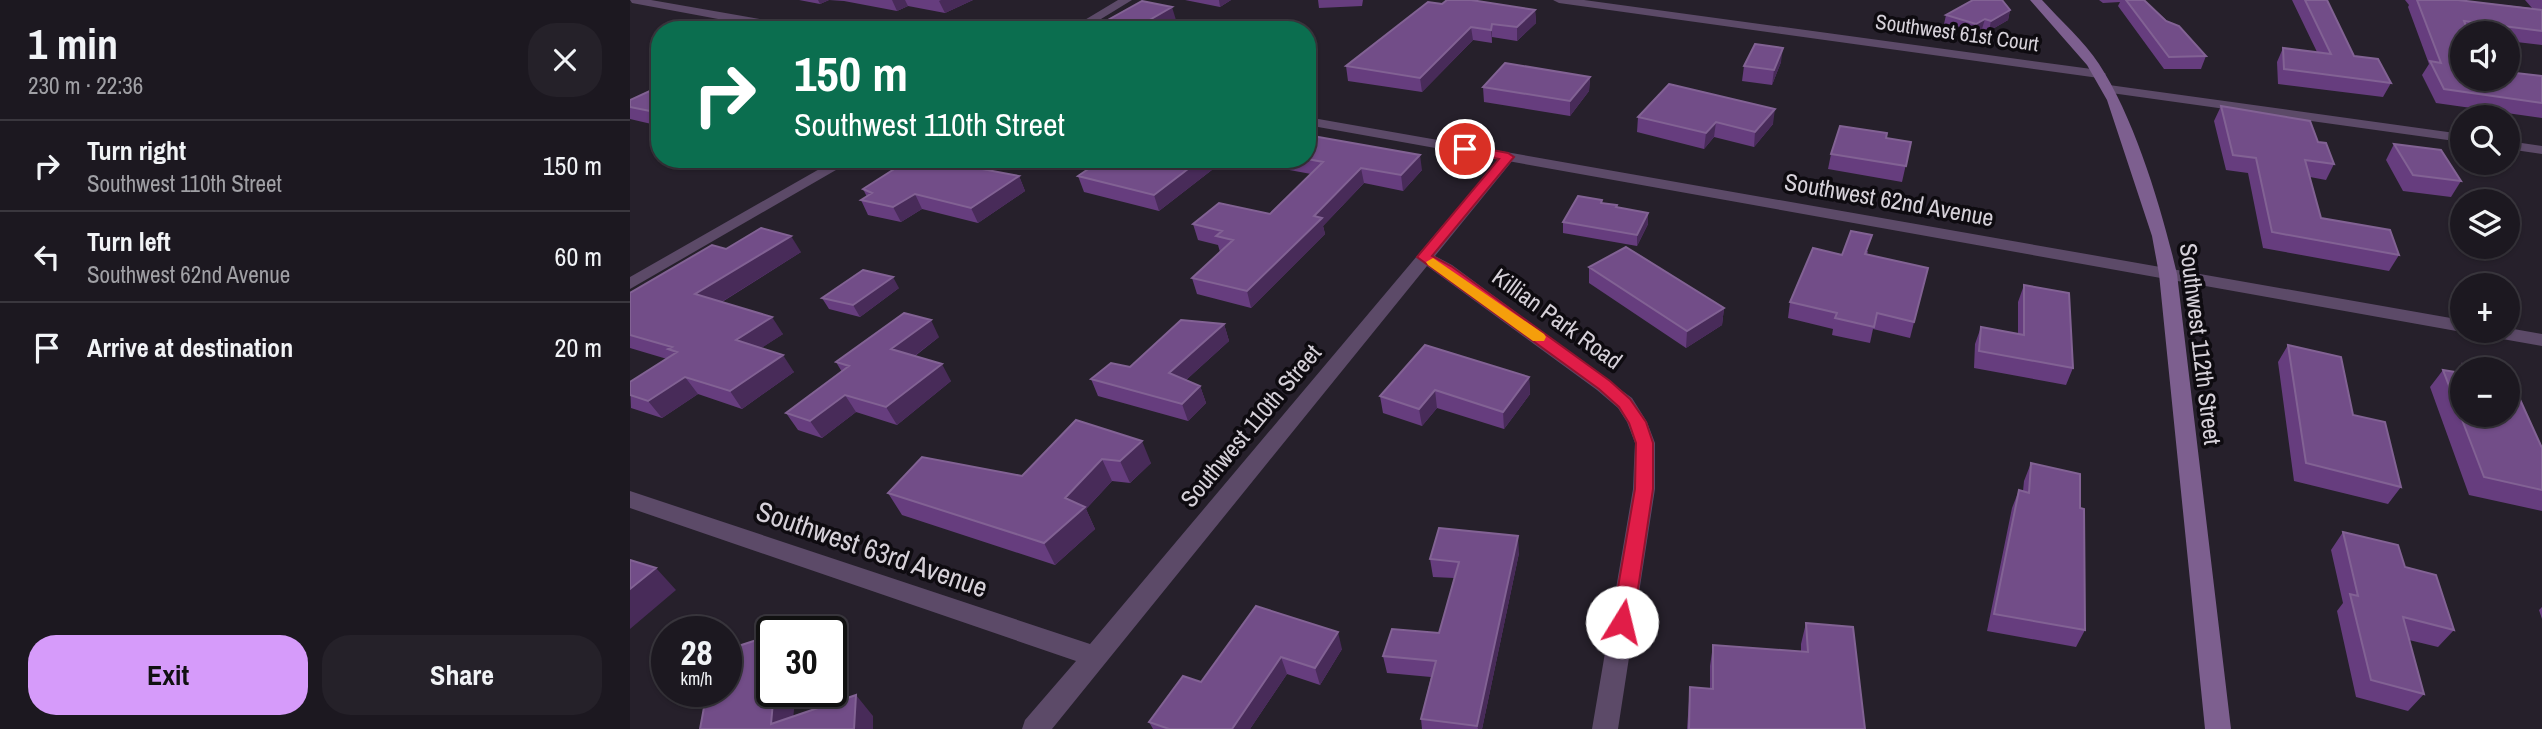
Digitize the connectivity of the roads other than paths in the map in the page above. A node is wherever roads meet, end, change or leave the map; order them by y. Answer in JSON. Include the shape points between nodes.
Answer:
{"nodes":[{"id":1,"x":632,"y":0,"type":"edge"},
{"id":2,"x":1126,"y":0,"type":"edge"},
{"id":3,"x":1559,"y":0,"type":"edge"},
{"id":4,"x":2036,"y":0,"type":"edge"},
{"id":5,"x":749,"y":21,"type":"edge"},
{"id":6,"x":1090,"y":21,"type":"edge"},
{"id":7,"x":2099,"y":74,"type":"junction"},
{"id":8,"x":2109,"y":89,"type":"junction"},
{"id":9,"x":1316,"y":123,"type":"edge"},
{"id":10,"x":2450,"y":136,"type":"edge"},
{"id":11,"x":2520,"y":147,"type":"edge"},
{"id":12,"x":2542,"y":150,"type":"edge"},
{"id":13,"x":1508,"y":157,"type":"junction"},
{"id":14,"x":832,"y":168,"type":"edge"},
{"id":15,"x":1424,"y":257,"type":"junction"},
{"id":16,"x":2168,"y":274,"type":"junction"},
{"id":17,"x":630,"y":284,"type":"edge"},
{"id":18,"x":2450,"y":324,"type":"edge"},
{"id":19,"x":2520,"y":336,"type":"edge"},
{"id":20,"x":2542,"y":340,"type":"edge"},
{"id":21,"x":630,"y":499,"type":"edge"},
{"id":22,"x":1094,"y":656,"type":"junction"},
{"id":23,"x":1035,"y":729,"type":"edge"},
{"id":24,"x":1605,"y":729,"type":"edge"},
{"id":25,"x":2218,"y":729,"type":"edge"}],
"edges":[{"from":1,"to":5,"type":"street"},
{"from":2,"to":6,"type":"street"},
{"from":3,"to":7,"type":"street","name":"Southwest 61st Court"},
{"from":4,"to":7,"type":"main road","name":"Southwest 112th Street"},
{"from":7,"to":8,"type":"main road","name":"Southwest 112th Street"},
{"from":8,"to":10,"type":"street"},
{"from":8,"to":16,"type":"main road","name":"Southwest 112th Street","via":[[2146,192]]},
{"from":9,"to":13,"type":"street","name":"Southwest 62nd Avenue"},
{"from":11,"to":12,"type":"street"},
{"from":13,"to":15,"type":"street","name":"Southwest 110th Street"},
{"from":13,"to":16,"type":"street","name":"Southwest 62nd Avenue"},
{"from":14,"to":17,"type":"street"},
{"from":15,"to":22,"type":"street","name":"Southwest 110th Street"},
{"from":15,"to":24,"type":"street","name":"Killian Park Road","via":[[1604,385],[1625,403],[1637,422],[1645,443],[1644,489]]},
{"from":16,"to":18,"type":"street","name":"Southwest 62nd Avenue"},
{"from":16,"to":25,"type":"main road","name":"Southwest 112th Street"},
{"from":19,"to":20,"type":"street"},
{"from":21,"to":22,"type":"street","name":"Southwest 63rd Avenue"},
{"from":22,"to":23,"type":"street","name":"Southwest 110th Street"}]}
